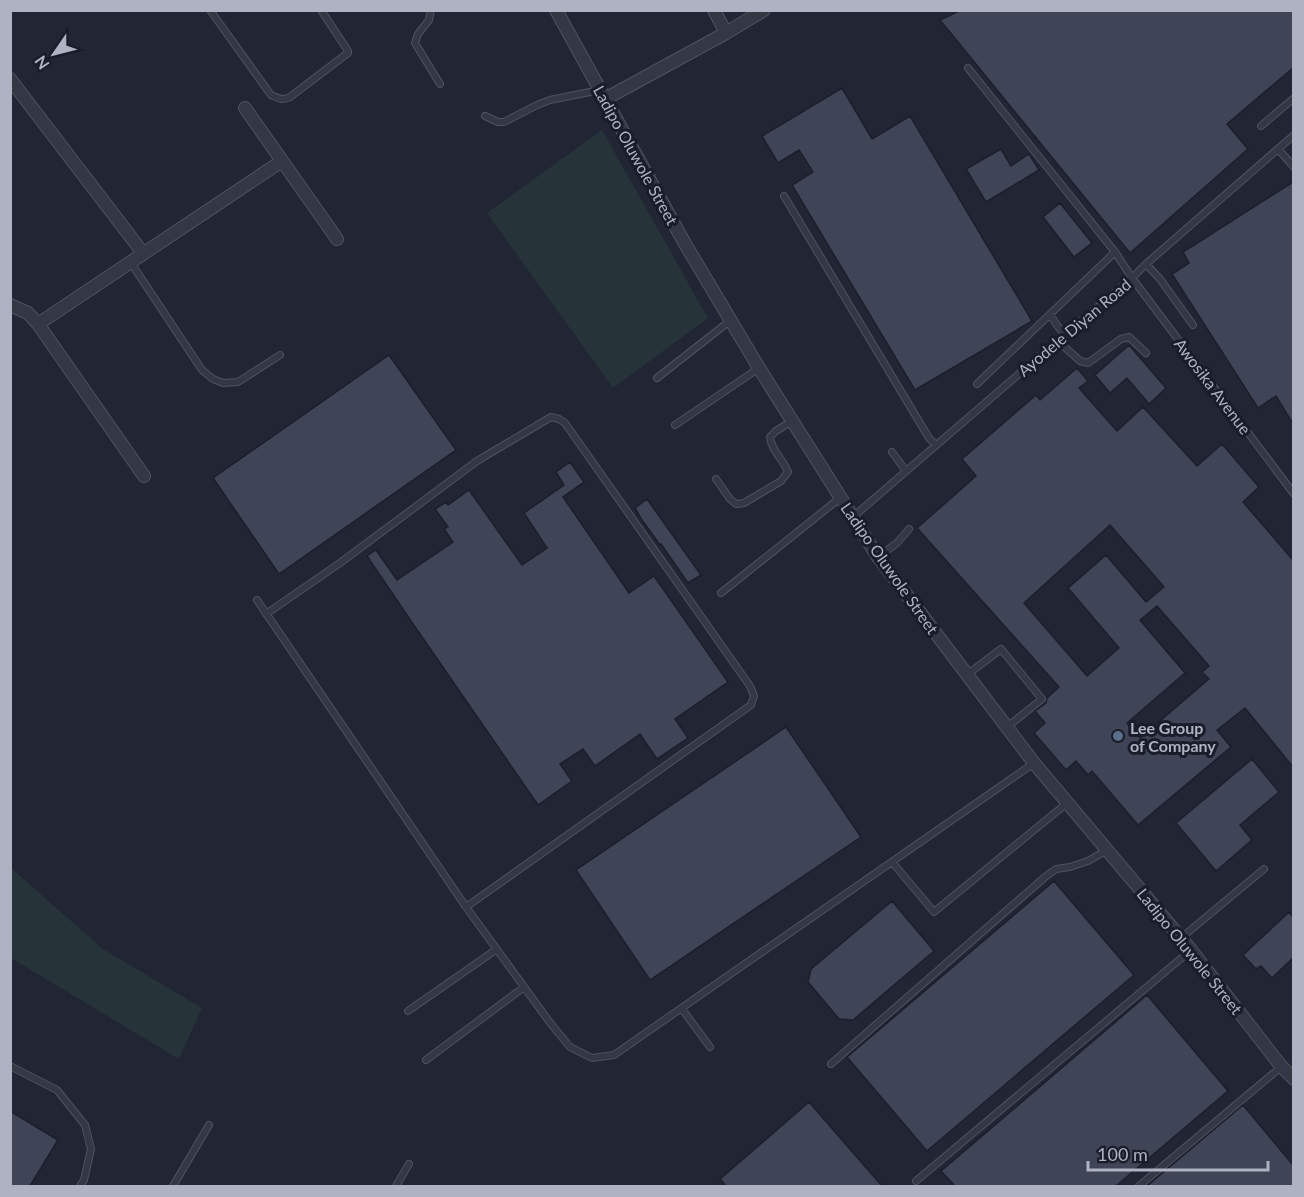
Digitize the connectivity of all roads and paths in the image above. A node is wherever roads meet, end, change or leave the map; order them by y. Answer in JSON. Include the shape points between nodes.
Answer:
{"nodes":[{"id":1,"x":210,"y":10,"type":"edge"},
{"id":2,"x":321,"y":10,"type":"edge"},
{"id":3,"x":431,"y":10,"type":"edge"},
{"id":4,"x":556,"y":10,"type":"edge"},
{"id":5,"x":714,"y":10,"type":"edge"},
{"id":6,"x":764,"y":10,"type":"edge"},
{"id":7,"x":726,"y":33,"type":"junction"},
{"id":8,"x":968,"y":68,"type":"dead end"},
{"id":9,"x":10,"y":79,"type":"edge"},
{"id":10,"x":440,"y":84,"type":"dead end"},
{"id":11,"x":602,"y":94,"type":"junction"},
{"id":12,"x":1293,"y":98,"type":"edge"},
{"id":13,"x":245,"y":108,"type":"dead end"},
{"id":14,"x":485,"y":116,"type":"dead end"},
{"id":15,"x":1261,"y":126,"type":"dead end"},
{"id":16,"x":1293,"y":135,"type":"edge"},
{"id":17,"x":1278,"y":149,"type":"junction"},
{"id":18,"x":282,"y":161,"type":"junction"},
{"id":19,"x":1293,"y":167,"type":"edge"},
{"id":20,"x":784,"y":196,"type":"dead end"},
{"id":21,"x":337,"y":239,"type":"dead end"},
{"id":22,"x":1115,"y":252,"type":"junction"},
{"id":23,"x":143,"y":253,"type":"junction"},
{"id":24,"x":130,"y":262,"type":"junction"},
{"id":25,"x":1146,"y":264,"type":"junction"},
{"id":26,"x":1132,"y":278,"type":"junction"},
{"id":27,"x":10,"y":305,"type":"edge"},
{"id":28,"x":1050,"y":315,"type":"junction"},
{"id":29,"x":730,"y":320,"type":"junction"},
{"id":30,"x":38,"y":324,"type":"junction"},
{"id":31,"x":1193,"y":325,"type":"dead end"},
{"id":32,"x":1064,"y":335,"type":"junction"},
{"id":33,"x":1058,"y":341,"type":"junction"},
{"id":34,"x":1146,"y":353,"type":"dead end"},
{"id":35,"x":280,"y":355,"type":"dead end"},
{"id":36,"x":759,"y":368,"type":"junction"},
{"id":37,"x":657,"y":378,"type":"dead end"},
{"id":38,"x":977,"y":384,"type":"dead end"},
{"id":39,"x":792,"y":420,"type":"junction"},
{"id":40,"x":675,"y":424,"type":"dead end"},
{"id":41,"x":936,"y":446,"type":"junction"},
{"id":42,"x":892,"y":452,"type":"dead end"},
{"id":43,"x":906,"y":471,"type":"junction"},
{"id":44,"x":144,"y":476,"type":"dead end"},
{"id":45,"x":716,"y":479,"type":"dead end"},
{"id":46,"x":1293,"y":494,"type":"edge"},
{"id":47,"x":840,"y":498,"type":"junction"},
{"id":48,"x":853,"y":517,"type":"junction"},
{"id":49,"x":909,"y":529,"type":"dead end"},
{"id":50,"x":878,"y":557,"type":"junction"},
{"id":51,"x":721,"y":593,"type":"dead end"},
{"id":52,"x":257,"y":600,"type":"dead end"},
{"id":53,"x":266,"y":614,"type":"junction"},
{"id":54,"x":967,"y":675,"type":"junction"},
{"id":55,"x":1007,"y":728,"type":"junction"},
{"id":56,"x":1034,"y":763,"type":"junction"},
{"id":57,"x":1067,"y":803,"type":"junction"},
{"id":58,"x":1107,"y":850,"type":"junction"},
{"id":59,"x":892,"y":862,"type":"junction"},
{"id":60,"x":1264,"y":869,"type":"dead end"},
{"id":61,"x":466,"y":907,"type":"junction"},
{"id":62,"x":1181,"y":938,"type":"junction"},
{"id":63,"x":497,"y":949,"type":"junction"},
{"id":64,"x":1191,"y":950,"type":"junction"},
{"id":65,"x":524,"y":987,"type":"junction"},
{"id":66,"x":682,"y":1009,"type":"junction"},
{"id":67,"x":408,"y":1011,"type":"dead end"},
{"id":68,"x":710,"y":1047,"type":"dead end"},
{"id":69,"x":426,"y":1060,"type":"dead end"},
{"id":70,"x":831,"y":1064,"type":"dead end"},
{"id":71,"x":10,"y":1066,"type":"edge"},
{"id":72,"x":1281,"y":1066,"type":"junction"},
{"id":73,"x":1293,"y":1079,"type":"edge"},
{"id":74,"x":208,"y":1125,"type":"dead end"},
{"id":75,"x":409,"y":1164,"type":"dead end"},
{"id":76,"x":916,"y":1181,"type":"dead end"},
{"id":77,"x":80,"y":1186,"type":"edge"},
{"id":78,"x":173,"y":1186,"type":"edge"},
{"id":79,"x":396,"y":1186,"type":"edge"},
{"id":80,"x":1139,"y":1186,"type":"edge"}],
"edges":[{"from":1,"to":2,"type":"lane","via":[[271,94],[284,100],[348,53]]},
{"from":3,"to":10,"type":"lane","via":[[415,43]]},
{"from":4,"to":11,"type":"street","name":"Ladipo Oluwole Street"},
{"from":5,"to":7,"type":"street"},
{"from":6,"to":7,"type":"street"},
{"from":7,"to":11,"type":"street"},
{"from":8,"to":22,"type":"lane","name":"Awosika Avenue"},
{"from":9,"to":23,"type":"street"},
{"from":11,"to":14,"type":"lane","via":[[550,100],[504,122]]},
{"from":11,"to":29,"type":"street","name":"Ladipo Oluwole Street"},
{"from":12,"to":15,"type":"lane"},
{"from":13,"to":18,"type":"street"},
{"from":16,"to":17,"type":"lane","name":"Ayodele Diyan Road"},
{"from":17,"to":19,"type":"lane"},
{"from":17,"to":25,"type":"lane","name":"Ayodele Diyan Road"},
{"from":18,"to":21,"type":"street"},
{"from":18,"to":23,"type":"street"},
{"from":20,"to":41,"type":"lane"},
{"from":22,"to":26,"type":"lane","name":"Awosika Avenue"},
{"from":22,"to":28,"type":"lane"},
{"from":23,"to":24,"type":"street"},
{"from":24,"to":30,"type":"street"},
{"from":24,"to":35,"type":"lane","via":[[202,370],[213,379],[238,382]]},
{"from":25,"to":26,"type":"lane","name":"Ayodele Diyan Road"},
{"from":25,"to":31,"type":"lane"},
{"from":26,"to":32,"type":"lane","name":"Ayodele Diyan Road"},
{"from":26,"to":46,"type":"lane","name":"Awosika Avenue"},
{"from":27,"to":30,"type":"street"},
{"from":28,"to":32,"type":"lane"},
{"from":28,"to":38,"type":"lane"},
{"from":29,"to":36,"type":"street","name":"Ladipo Oluwole Street"},
{"from":29,"to":37,"type":"lane"},
{"from":30,"to":44,"type":"street"},
{"from":32,"to":33,"type":"lane","name":"Ayodele Diyan Road"},
{"from":33,"to":34,"type":"lane","via":[[1088,363],[1129,337]]},
{"from":33,"to":41,"type":"lane","name":"Ayodele Diyan Road"},
{"from":36,"to":39,"type":"street","name":"Ladipo Oluwole Street"},
{"from":36,"to":40,"type":"lane"},
{"from":39,"to":45,"type":"lane","via":[[770,437],[788,472],[781,481],[736,504]]},
{"from":39,"to":47,"type":"street","name":"Ladipo Oluwole Street"},
{"from":41,"to":43,"type":"lane","name":"Ayodele Diyan Road"},
{"from":42,"to":43,"type":"lane"},
{"from":43,"to":48,"type":"lane","name":"Ayodele Diyan Road"},
{"from":47,"to":48,"type":"street","name":"Ladipo Oluwole Street"},
{"from":47,"to":51,"type":"lane"},
{"from":48,"to":50,"type":"street","name":"Ladipo Oluwole Street"},
{"from":49,"to":50,"type":"lane"},
{"from":50,"to":54,"type":"street","name":"Ladipo Oluwole Street"},
{"from":52,"to":53,"type":"lane"},
{"from":53,"to":61,"type":"lane"},
{"from":53,"to":61,"type":"lane","via":[[477,461],[551,417],[565,423],[750,686],[754,696],[751,705]]},
{"from":54,"to":55,"type":"street","name":"Ladipo Oluwole Street"},
{"from":54,"to":55,"type":"lane","via":[[1001,649],[1042,699]]},
{"from":55,"to":56,"type":"street","name":"Ladipo Oluwole Street"},
{"from":56,"to":57,"type":"street","name":"Ladipo Oluwole Street"},
{"from":56,"to":59,"type":"lane"},
{"from":57,"to":58,"type":"street","name":"Ladipo Oluwole Street"},
{"from":57,"to":59,"type":"lane","via":[[934,912]]},
{"from":58,"to":62,"type":"street","name":"Ladipo Oluwole Street"},
{"from":58,"to":70,"type":"lane","via":[[1045,877]]},
{"from":59,"to":66,"type":"lane"},
{"from":60,"to":62,"type":"lane"},
{"from":61,"to":63,"type":"lane"},
{"from":62,"to":64,"type":"street","name":"Ladipo Oluwole Street"},
{"from":63,"to":65,"type":"lane"},
{"from":63,"to":67,"type":"lane"},
{"from":64,"to":72,"type":"street","name":"Ladipo Oluwole Street"},
{"from":64,"to":76,"type":"lane"},
{"from":65,"to":66,"type":"lane","via":[[570,1047],[592,1058],[614,1055]]},
{"from":65,"to":69,"type":"lane"},
{"from":66,"to":68,"type":"lane"},
{"from":71,"to":77,"type":"lane","via":[[57,1090],[85,1125],[91,1149]]},
{"from":72,"to":73,"type":"street","name":"Ladipo Oluwole Street"},
{"from":72,"to":80,"type":"lane"},
{"from":74,"to":78,"type":"lane"},
{"from":75,"to":79,"type":"lane"}]}
